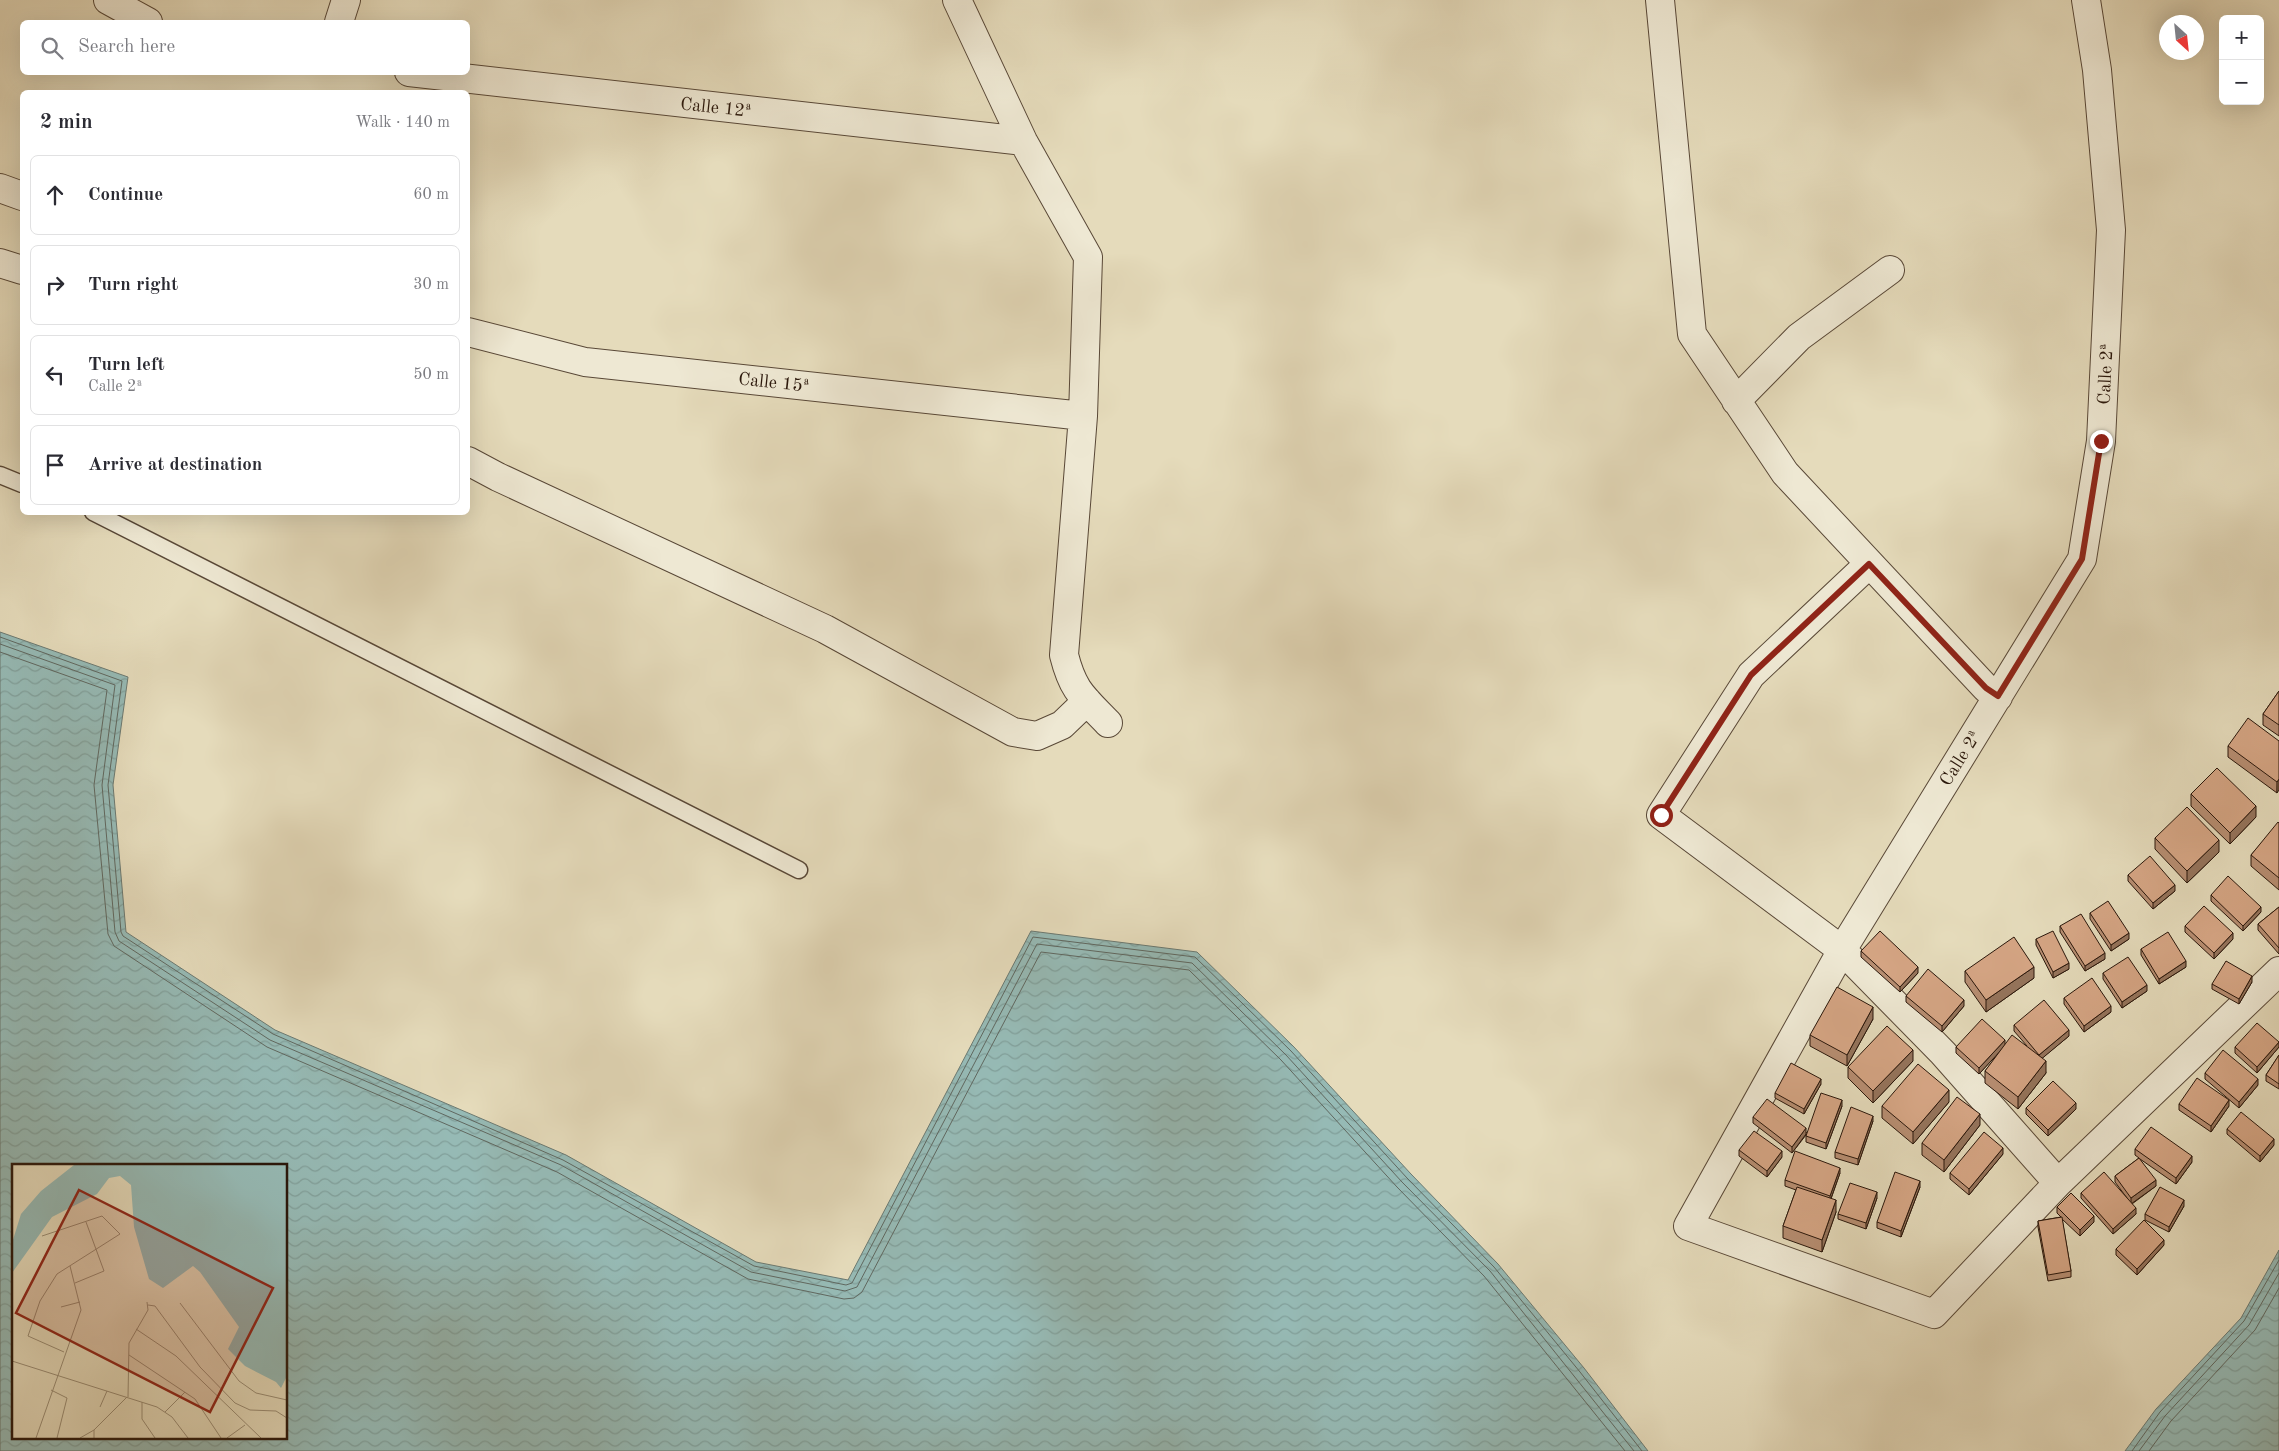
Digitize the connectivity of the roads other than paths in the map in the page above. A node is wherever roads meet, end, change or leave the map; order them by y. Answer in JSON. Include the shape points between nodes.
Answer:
{"nodes":[{"id":1,"x":108,"y":0,"type":"edge"},
{"id":2,"x":346,"y":0,"type":"edge"},
{"id":3,"x":957,"y":0,"type":"edge"},
{"id":4,"x":1660,"y":0,"type":"edge"},
{"id":5,"x":2086,"y":0,"type":"edge"},
{"id":6,"x":144,"y":20,"type":"edge"},
{"id":7,"x":340,"y":20,"type":"edge"},
{"id":8,"x":436,"y":75,"type":"edge"},
{"id":9,"x":1023,"y":140,"type":"junction"},
{"id":10,"x":0,"y":188,"type":"edge"},
{"id":11,"x":20,"y":195,"type":"edge"},
{"id":12,"x":0,"y":263,"type":"edge"},
{"id":13,"x":20,"y":269,"type":"edge"},
{"id":14,"x":1890,"y":270,"type":"dead end"},
{"id":15,"x":470,"y":333,"type":"edge"},
{"id":16,"x":1736,"y":401,"type":"junction"},
{"id":17,"x":1083,"y":416,"type":"junction"},
{"id":18,"x":470,"y":461,"type":"edge"},
{"id":19,"x":0,"y":475,"type":"edge"},
{"id":20,"x":20,"y":483,"type":"edge"},
{"id":21,"x":99,"y":515,"type":"edge"},
{"id":22,"x":1869,"y":564,"type":"junction"},
{"id":23,"x":1998,"y":696,"type":"junction"},
{"id":24,"x":1087,"y":701,"type":"junction"},
{"id":25,"x":1108,"y":723,"type":"dead end"},
{"id":26,"x":799,"y":870,"type":"dead end"},
{"id":27,"x":1842,"y":950,"type":"junction"},
{"id":28,"x":2279,"y":971,"type":"edge"},
{"id":29,"x":2058,"y":1183,"type":"junction"}],
"edges":[{"from":1,"to":6,"type":"street"},
{"from":2,"to":7,"type":"street"},
{"from":3,"to":9,"type":"street"},
{"from":4,"to":16,"type":"street","via":[[1692,334]]},
{"from":5,"to":23,"type":"street","name":"Calle 2ª","via":[[2097,70],[2111,230],[2101,441],[2082,559]]},
{"from":8,"to":9,"type":"street","name":"Calle 12ª"},
{"from":9,"to":17,"type":"street","via":[[1088,257]]},
{"from":10,"to":11,"type":"street"},
{"from":12,"to":13,"type":"street"},
{"from":14,"to":16,"type":"street","via":[[1799,337]]},
{"from":15,"to":17,"type":"street","name":"Calle 15ª","via":[[585,362]]},
{"from":16,"to":22,"type":"street","via":[[1785,473]]},
{"from":17,"to":24,"type":"street","via":[[1064,655],[1076,690]]},
{"from":18,"to":24,"type":"street","via":[[825,629],[1013,732],[1037,736],[1062,725]]},
{"from":19,"to":20,"type":"lane"},
{"from":21,"to":26,"type":"lane"},
{"from":22,"to":23,"type":"street","via":[[1986,688]]},
{"from":22,"to":27,"type":"street","via":[[1751,675],[1661,815]]},
{"from":23,"to":27,"type":"street","name":"Calle 2ª"},
{"from":24,"to":25,"type":"street"},
{"from":27,"to":29,"type":"street","via":[[1943,1054]]},
{"from":27,"to":29,"type":"street","name":"Calle 2ª","via":[[1688,1226],[1934,1314]]},
{"from":28,"to":29,"type":"street"}]}
